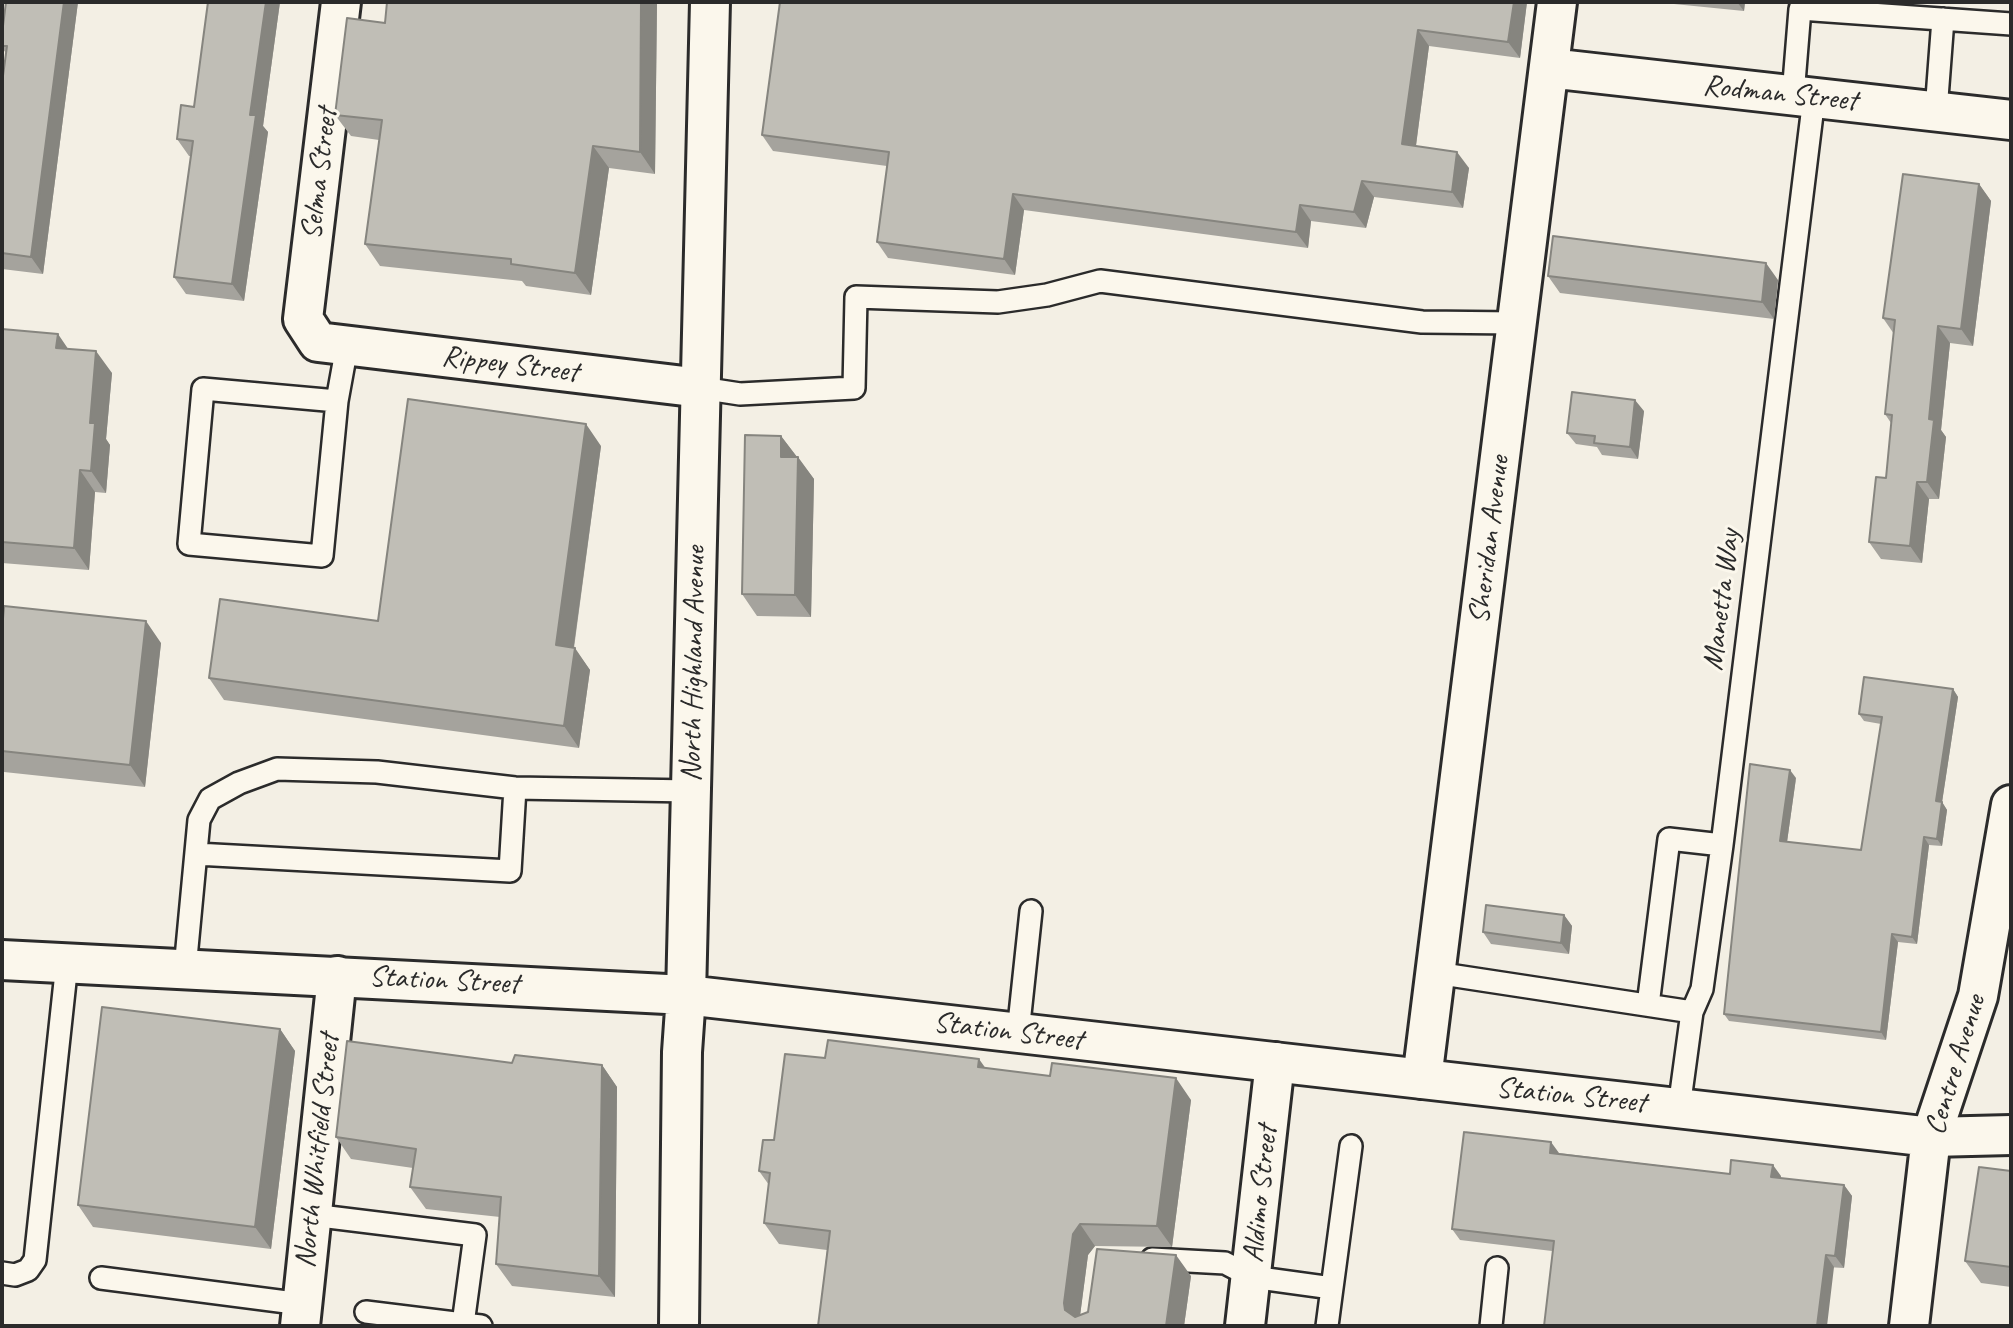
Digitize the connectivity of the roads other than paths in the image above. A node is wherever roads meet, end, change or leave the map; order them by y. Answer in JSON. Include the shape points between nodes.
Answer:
{"nodes":[{"id":1,"x":341,"y":2,"type":"edge"},
{"id":2,"x":710,"y":2,"type":"edge"},
{"id":3,"x":1557,"y":2,"type":"edge"},
{"id":4,"x":1943,"y":19,"type":"junction"},
{"id":5,"x":2011,"y":24,"type":"edge"},
{"id":6,"x":1549,"y":68,"type":"junction"},
{"id":7,"x":1804,"y":96,"type":"junction"},
{"id":8,"x":1936,"y":111,"type":"junction"},
{"id":9,"x":2011,"y":120,"type":"edge"},
{"id":10,"x":1517,"y":323,"type":"junction"},
{"id":11,"x":332,"y":344,"type":"junction"},
{"id":12,"x":701,"y":388,"type":"junction"},
{"id":13,"x":337,"y":401,"type":"junction"},
{"id":14,"x":515,"y":788,"type":"junction"},
{"id":15,"x":691,"y":791,"type":"junction"},
{"id":16,"x":2011,"y":805,"type":"edge"},
{"id":17,"x":1722,"y":845,"type":"junction"},
{"id":18,"x":196,"y":855,"type":"junction"},
{"id":19,"x":1031,"y":911,"type":"dead end"},
{"id":20,"x":2,"y":960,"type":"edge"},
{"id":21,"x":67,"y":963,"type":"junction"},
{"id":22,"x":185,"y":969,"type":"junction"},
{"id":23,"x":1436,"y":973,"type":"junction"},
{"id":24,"x":337,"y":976,"type":"junction"},
{"id":25,"x":686,"y":995,"type":"junction"},
{"id":26,"x":1648,"y":1005,"type":"junction"},
{"id":27,"x":1692,"y":1012,"type":"junction"},
{"id":28,"x":1018,"y":1033,"type":"junction"},
{"id":29,"x":1275,"y":1062,"type":"junction"},
{"id":30,"x":1422,"y":1079,"type":"junction"},
{"id":31,"x":1679,"y":1108,"type":"junction"},
{"id":32,"x":2011,"y":1135,"type":"edge"},
{"id":33,"x":1931,"y":1137,"type":"junction"},
{"id":34,"x":1351,"y":1146,"type":"dead end"},
{"id":35,"x":312,"y":1214,"type":"junction"},
{"id":36,"x":1129,"y":1258,"type":"edge"},
{"id":37,"x":1497,"y":1268,"type":"dead end"},
{"id":38,"x":2,"y":1273,"type":"edge"},
{"id":39,"x":1252,"y":1277,"type":"junction"},
{"id":40,"x":102,"y":1278,"type":"dead end"},
{"id":41,"x":1332,"y":1288,"type":"junction"},
{"id":42,"x":366,"y":1312,"type":"dead end"},
{"id":43,"x":301,"y":1315,"type":"edge"},
{"id":44,"x":472,"y":1325,"type":"edge"},
{"id":45,"x":679,"y":1326,"type":"edge"},
{"id":46,"x":1245,"y":1326,"type":"edge"},
{"id":47,"x":1327,"y":1326,"type":"edge"},
{"id":48,"x":1491,"y":1326,"type":"edge"},
{"id":49,"x":1909,"y":1326,"type":"edge"}],
"edges":[{"from":1,"to":11,"type":"main road","name":"Selma Street","via":[[303,319]]},
{"from":2,"to":12,"type":"main road","name":"North Highland Avenue"},
{"from":3,"to":6,"type":"main road","name":"Sheridan Avenue"},
{"from":4,"to":5,"type":"lane"},
{"from":4,"to":7,"type":"lane","name":"Manetta Way","via":[[1800,9]]},
{"from":4,"to":8,"type":"lane"},
{"from":6,"to":7,"type":"main road","name":"Rodman Street"},
{"from":6,"to":10,"type":"main road","name":"Sheridan Avenue"},
{"from":7,"to":8,"type":"main road","name":"Rodman Street"},
{"from":7,"to":17,"type":"lane","name":"Manetta Way"},
{"from":8,"to":9,"type":"main road","name":"Rodman Street"},
{"from":10,"to":12,"type":"lane","via":[[1422,322],[1100,281],[998,302],[856,297],[855,388],[740,394]]},
{"from":10,"to":23,"type":"main road","name":"Sheridan Avenue"},
{"from":11,"to":12,"type":"main road","name":"Rippey Street"},
{"from":11,"to":13,"type":"lane"},
{"from":12,"to":15,"type":"main road","name":"North Highland Avenue"},
{"from":13,"to":13,"type":"lane","via":[[322,556],[189,544],[203,389]]},
{"from":14,"to":15,"type":"lane"},
{"from":14,"to":18,"type":"lane","via":[[377,772],[277,769],[210,799],[199,820]]},
{"from":14,"to":18,"type":"lane","via":[[510,871]]},
{"from":15,"to":25,"type":"main road","name":"North Highland Avenue"},
{"from":16,"to":33,"type":"main road","name":"Centre Avenue","via":[[1978,996]]},
{"from":17,"to":26,"type":"lane","via":[[1669,839]]},
{"from":17,"to":27,"type":"lane","name":"Manetta Way","via":[[1702,989]]},
{"from":18,"to":22,"type":"lane"},
{"from":19,"to":28,"type":"lane"},
{"from":20,"to":21,"type":"main road","name":"Station Street"},
{"from":21,"to":22,"type":"main road","name":"Station Street"},
{"from":21,"to":38,"type":"lane","via":[[35,1260],[28,1270]]},
{"from":22,"to":24,"type":"main road","name":"Station Street"},
{"from":23,"to":26,"type":"lane"},
{"from":23,"to":30,"type":"main road","name":"Sheridan Avenue"},
{"from":24,"to":25,"type":"main road","name":"Station Street"},
{"from":24,"to":35,"type":"main road","name":"North Whitfield Street"},
{"from":25,"to":28,"type":"main road","name":"Station Street"},
{"from":25,"to":45,"type":"main road","name":"North Highland Avenue"},
{"from":26,"to":27,"type":"lane"},
{"from":27,"to":31,"type":"lane","name":"Manetta Way"},
{"from":28,"to":29,"type":"main road","name":"Station Street"},
{"from":29,"to":30,"type":"main road","name":"Station Street"},
{"from":29,"to":39,"type":"main road","name":"Aldimo Street"},
{"from":30,"to":31,"type":"main road","name":"Station Street"},
{"from":31,"to":33,"type":"main road","name":"Station Street"},
{"from":32,"to":33,"type":"main road","name":"Station Street"},
{"from":33,"to":49,"type":"main road","name":"Centre Avenue"},
{"from":34,"to":41,"type":"lane"},
{"from":35,"to":43,"type":"main road","name":"North Whitfield Street"},
{"from":35,"to":44,"type":"lane","via":[[475,1235]]},
{"from":36,"to":39,"type":"lane","via":[[1225,1263]]},
{"from":37,"to":48,"type":"lane"},
{"from":39,"to":41,"type":"lane"},
{"from":39,"to":46,"type":"main road","name":"Aldimo Street"},
{"from":40,"to":43,"type":"lane"},
{"from":41,"to":47,"type":"lane"},
{"from":42,"to":44,"type":"lane"}]}
